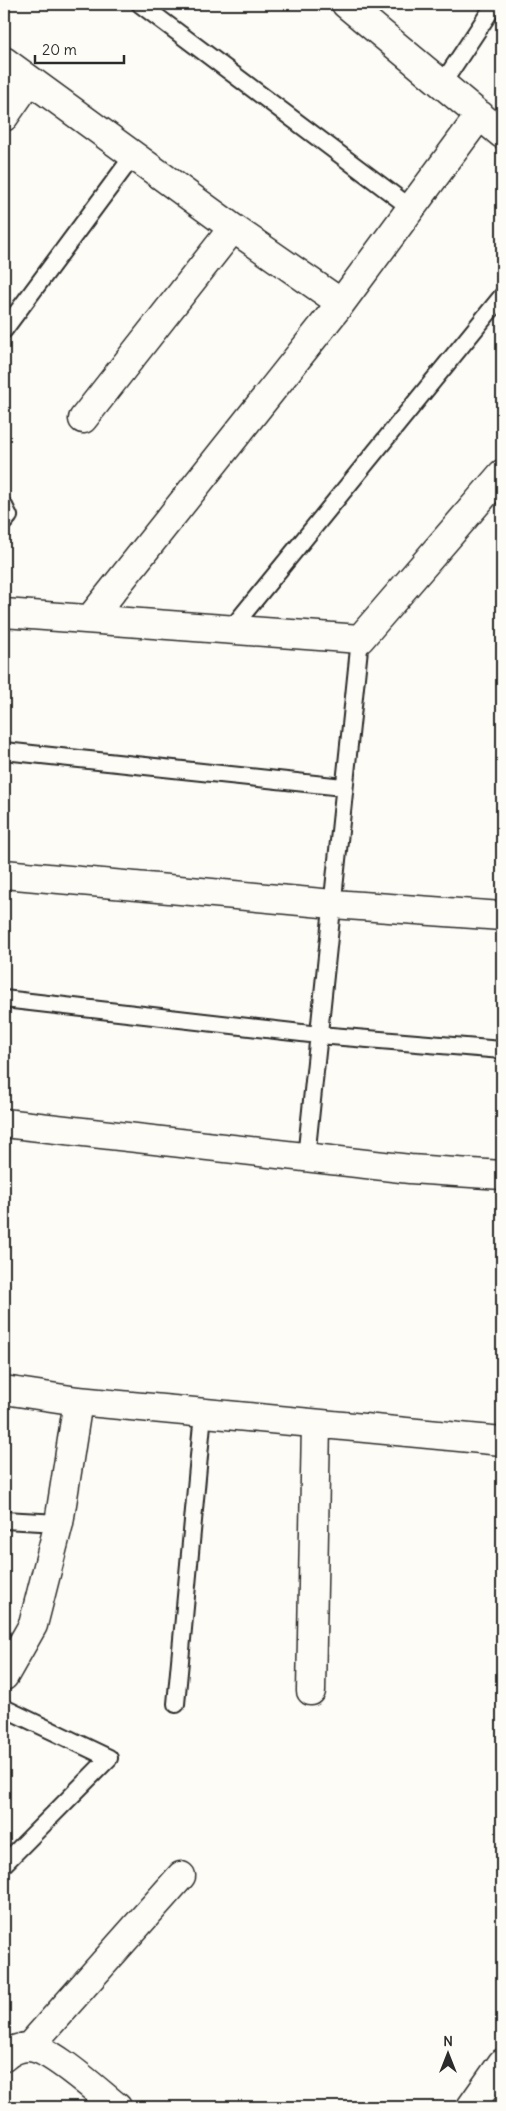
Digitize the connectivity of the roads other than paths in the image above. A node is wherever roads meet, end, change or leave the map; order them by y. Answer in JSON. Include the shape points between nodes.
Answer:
{"nodes":[{"id":1,"x":140,"y":4,"type":"edge"},
{"id":2,"x":346,"y":4,"type":"edge"},
{"id":3,"x":496,"y":4,"type":"edge"},
{"id":4,"x":4,"y":61,"type":"edge"},
{"id":5,"x":29,"y":81,"type":"junction"},
{"id":6,"x":442,"y":84,"type":"junction"},
{"id":7,"x":480,"y":115,"type":"junction"},
{"id":8,"x":4,"y":117,"type":"edge"},
{"id":9,"x":502,"y":134,"type":"edge"},
{"id":10,"x":133,"y":156,"type":"junction"},
{"id":11,"x":411,"y":208,"type":"junction"},
{"id":12,"x":234,"y":228,"type":"junction"},
{"id":13,"x":502,"y":296,"type":"edge"},
{"id":14,"x":341,"y":303,"type":"junction"},
{"id":15,"x":4,"y":330,"type":"edge"},
{"id":16,"x":83,"y":419,"type":"dead end"},
{"id":17,"x":502,"y":474,"type":"edge"},
{"id":18,"x":4,"y":506,"type":"edge"},
{"id":19,"x":4,"y":522,"type":"edge"},
{"id":20,"x":4,"y":613,"type":"edge"},
{"id":21,"x":90,"y":619,"type":"junction"},
{"id":22,"x":231,"y":630,"type":"junction"},
{"id":23,"x":360,"y":639,"type":"junction"},
{"id":24,"x":4,"y":752,"type":"edge"},
{"id":25,"x":343,"y":787,"type":"junction"},
{"id":26,"x":4,"y":874,"type":"edge"},
{"id":27,"x":332,"y":904,"type":"junction"},
{"id":28,"x":502,"y":916,"type":"edge"},
{"id":29,"x":4,"y":999,"type":"edge"},
{"id":30,"x":319,"y":1035,"type":"junction"},
{"id":31,"x":502,"y":1050,"type":"edge"},
{"id":32,"x":4,"y":1123,"type":"edge"},
{"id":33,"x":306,"y":1158,"type":"junction"},
{"id":34,"x":502,"y":1175,"type":"edge"},
{"id":35,"x":4,"y":1390,"type":"edge"},
{"id":36,"x":78,"y":1401,"type":"junction"},
{"id":37,"x":203,"y":1413,"type":"junction"},
{"id":38,"x":316,"y":1424,"type":"junction"},
{"id":39,"x":502,"y":1441,"type":"edge"},
{"id":40,"x":4,"y":1520,"type":"edge"},
{"id":41,"x":60,"y":1524,"type":"junction"},
{"id":42,"x":4,"y":1676,"type":"edge"},
{"id":43,"x":311,"y":1692,"type":"dead end"},
{"id":44,"x":176,"y":1704,"type":"dead end"},
{"id":45,"x":4,"y":1708,"type":"edge"},
{"id":46,"x":4,"y":1864,"type":"edge"},
{"id":47,"x":181,"y":1876,"type":"dead end"},
{"id":48,"x":29,"y":2047,"type":"junction"},
{"id":49,"x":4,"y":2057,"type":"edge"},
{"id":50,"x":502,"y":2063,"type":"edge"},
{"id":51,"x":117,"y":2107,"type":"edge"},
{"id":52,"x":470,"y":2107,"type":"edge"}],
"edges":[{"from":1,"to":11,"type":"lane"},
{"from":2,"to":6,"type":"street"},
{"from":3,"to":6,"type":"lane"},
{"from":4,"to":5,"type":"street"},
{"from":5,"to":8,"type":"street"},
{"from":5,"to":10,"type":"street"},
{"from":6,"to":7,"type":"street"},
{"from":7,"to":9,"type":"street"},
{"from":7,"to":11,"type":"street"},
{"from":10,"to":12,"type":"street"},
{"from":10,"to":15,"type":"lane"},
{"from":11,"to":14,"type":"street"},
{"from":12,"to":14,"type":"street"},
{"from":12,"to":16,"type":"street"},
{"from":13,"to":22,"type":"lane"},
{"from":14,"to":21,"type":"street"},
{"from":17,"to":23,"type":"street"},
{"from":18,"to":19,"type":"lane","via":[[9,516]]},
{"from":20,"to":21,"type":"street"},
{"from":21,"to":22,"type":"street"},
{"from":22,"to":23,"type":"street"},
{"from":23,"to":25,"type":"lane"},
{"from":24,"to":25,"type":"lane"},
{"from":25,"to":27,"type":"lane"},
{"from":26,"to":27,"type":"street"},
{"from":27,"to":28,"type":"street"},
{"from":27,"to":30,"type":"lane"},
{"from":29,"to":30,"type":"lane"},
{"from":30,"to":31,"type":"lane"},
{"from":30,"to":33,"type":"lane"},
{"from":32,"to":33,"type":"street"},
{"from":33,"to":34,"type":"street"},
{"from":35,"to":36,"type":"street"},
{"from":36,"to":37,"type":"street"},
{"from":36,"to":41,"type":"street"},
{"from":37,"to":38,"type":"street"},
{"from":37,"to":44,"type":"lane"},
{"from":38,"to":39,"type":"street"},
{"from":38,"to":43,"type":"street"},
{"from":40,"to":41,"type":"lane"},
{"from":41,"to":42,"type":"street","via":[[33,1625]]},
{"from":45,"to":46,"type":"lane","via":[[109,1758]]},
{"from":47,"to":48,"type":"street"},
{"from":48,"to":49,"type":"street","via":[[11,2051]]},
{"from":48,"to":51,"type":"street","via":[[49,2054]]},
{"from":50,"to":52,"type":"street"}]}
